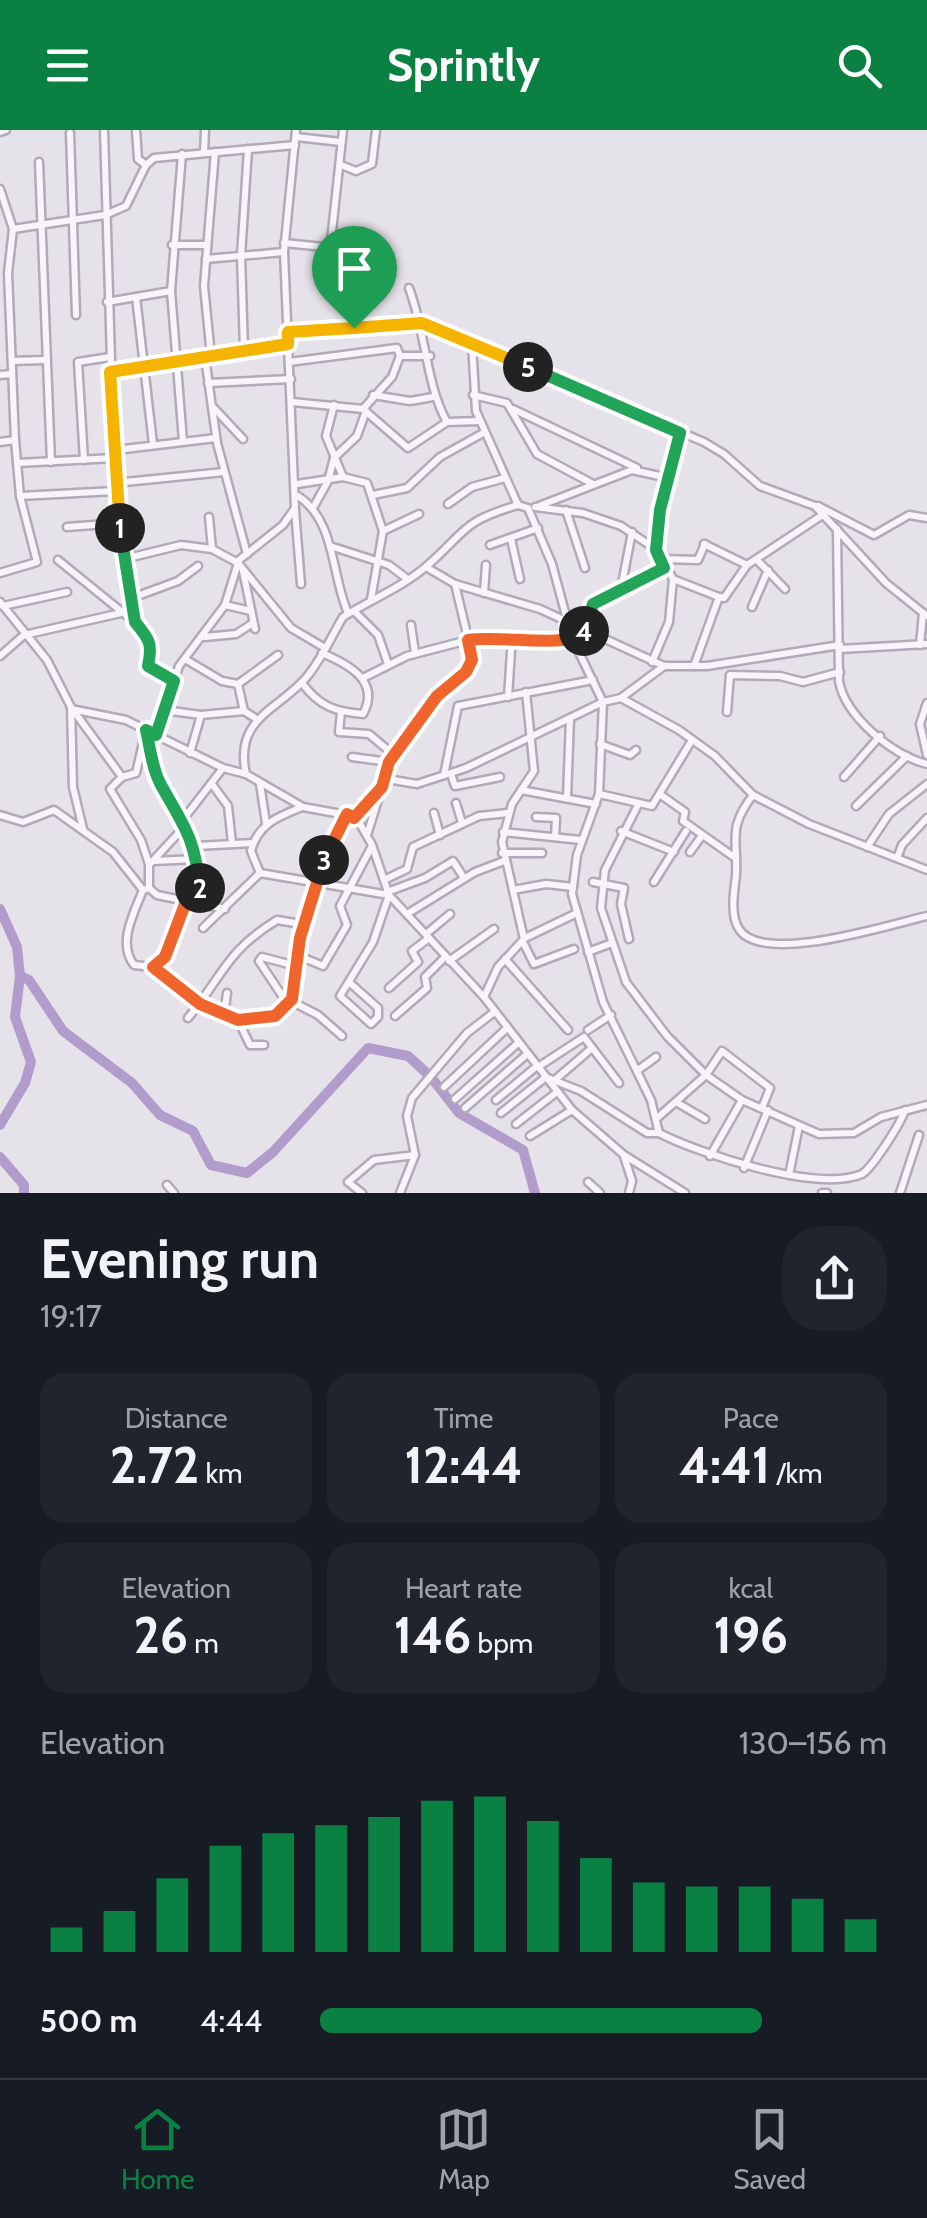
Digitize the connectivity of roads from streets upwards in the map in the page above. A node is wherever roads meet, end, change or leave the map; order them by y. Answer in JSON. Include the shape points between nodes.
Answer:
{"nodes":[{"id":1,"x":104,"y":130,"type":"edge"},
{"id":2,"x":136,"y":130,"type":"edge"},
{"id":3,"x":205,"y":130,"type":"edge"},
{"id":4,"x":343,"y":130,"type":"edge"},
{"id":5,"x":376,"y":130,"type":"edge"},
{"id":6,"x":70,"y":132,"type":"edge"},
{"id":7,"x":296,"y":137,"type":"edge"},
{"id":8,"x":341,"y":142,"type":"junction"},
{"id":9,"x":248,"y":150,"type":"junction"},
{"id":10,"x":214,"y":152,"type":"junction"},
{"id":11,"x":204,"y":153,"type":"junction"},
{"id":12,"x":182,"y":154,"type":"junction"},
{"id":13,"x":39,"y":162,"type":"dead end"},
{"id":14,"x":340,"y":164,"type":"junction"},
{"id":15,"x":146,"y":165,"type":"junction"},
{"id":16,"x":0,"y":189,"type":"edge"},
{"id":17,"x":104,"y":215,"type":"junction"},
{"id":18,"x":73,"y":220,"type":"junction"},
{"id":19,"x":38,"y":225,"type":"junction"},
{"id":20,"x":13,"y":230,"type":"junction"},
{"id":21,"x":172,"y":245,"type":"junction"},
{"id":22,"x":207,"y":245,"type":"junction"},
{"id":23,"x":284,"y":248,"type":"junction"},
{"id":24,"x":241,"y":256,"type":"junction"},
{"id":25,"x":206,"y":259,"type":"junction"},
{"id":26,"x":4,"y":274,"type":"edge"},
{"id":27,"x":409,"y":288,"type":"dead end"},
{"id":28,"x":171,"y":291,"type":"junction"},
{"id":29,"x":136,"y":297,"type":"junction"},
{"id":30,"x":108,"y":302,"type":"junction"},
{"id":31,"x":76,"y":314,"type":"dead end"},
{"id":32,"x":422,"y":323,"type":"junction"},
{"id":33,"x":288,"y":332,"type":"junction"},
{"id":34,"x":288,"y":344,"type":"junction"},
{"id":35,"x":472,"y":344,"type":"junction"},
{"id":36,"x":244,"y":349,"type":"junction"},
{"id":37,"x":110,"y":356,"type":"junction"},
{"id":38,"x":400,"y":356,"type":"junction"},
{"id":39,"x":430,"y":356,"type":"junction"},
{"id":40,"x":208,"y":357,"type":"junction"},
{"id":41,"x":44,"y":360,"type":"junction"},
{"id":42,"x":12,"y":361,"type":"junction"},
{"id":43,"x":175,"y":362,"type":"junction"},
{"id":44,"x":289,"y":362,"type":"junction"},
{"id":45,"x":143,"y":366,"type":"junction"},
{"id":46,"x":110,"y":372,"type":"junction"},
{"id":47,"x":0,"y":374,"type":"edge"},
{"id":48,"x":12,"y":374,"type":"junction"},
{"id":49,"x":291,"y":380,"type":"junction"},
{"id":50,"x":208,"y":383,"type":"junction"},
{"id":51,"x":374,"y":394,"type":"junction"},
{"id":52,"x":474,"y":395,"type":"junction"},
{"id":53,"x":433,"y":397,"type":"junction"},
{"id":54,"x":292,"y":402,"type":"junction"},
{"id":55,"x":211,"y":405,"type":"junction"},
{"id":56,"x":334,"y":405,"type":"junction"},
{"id":57,"x":513,"y":408,"type":"junction"},
{"id":58,"x":364,"y":410,"type":"junction"},
{"id":59,"x":480,"y":421,"type":"junction"},
{"id":60,"x":446,"y":422,"type":"junction"},
{"id":61,"x":486,"y":432,"type":"junction"},
{"id":62,"x":680,"y":433,"type":"junction"},
{"id":63,"x":216,"y":438,"type":"junction"},
{"id":64,"x":243,"y":439,"type":"dead end"},
{"id":65,"x":15,"y":440,"type":"junction"},
{"id":66,"x":182,"y":441,"type":"junction"},
{"id":67,"x":0,"y":442,"type":"edge"},
{"id":68,"x":152,"y":444,"type":"junction"},
{"id":69,"x":116,"y":454,"type":"junction"},
{"id":70,"x":334,"y":458,"type":"junction"},
{"id":71,"x":84,"y":460,"type":"junction"},
{"id":72,"x":51,"y":462,"type":"junction"},
{"id":73,"x":16,"y":463,"type":"junction"},
{"id":74,"x":638,"y":468,"type":"junction"},
{"id":75,"x":224,"y":472,"type":"junction"},
{"id":76,"x":344,"y":477,"type":"junction"},
{"id":77,"x":505,"y":478,"type":"junction"},
{"id":78,"x":669,"y":478,"type":"junction"},
{"id":79,"x":328,"y":481,"type":"junction"},
{"id":80,"x":297,"y":484,"type":"junction"},
{"id":81,"x":593,"y":484,"type":"junction"},
{"id":82,"x":114,"y":487,"type":"junction"},
{"id":83,"x":373,"y":494,"type":"junction"},
{"id":84,"x":20,"y":496,"type":"junction"},
{"id":85,"x":298,"y":496,"type":"junction"},
{"id":86,"x":448,"y":504,"type":"dead end"},
{"id":87,"x":518,"y":505,"type":"junction"},
{"id":88,"x":815,"y":506,"type":"junction"},
{"id":89,"x":531,"y":507,"type":"junction"},
{"id":90,"x":295,"y":508,"type":"junction"},
{"id":91,"x":313,"y":508,"type":"junction"},
{"id":92,"x":566,"y":510,"type":"junction"},
{"id":93,"x":419,"y":514,"type":"dead end"},
{"id":94,"x":824,"y":514,"type":"junction"},
{"id":95,"x":209,"y":517,"type":"dead end"},
{"id":96,"x":927,"y":518,"type":"edge"},
{"id":97,"x":120,"y":523,"type":"junction"},
{"id":98,"x":67,"y":526,"type":"dead end"},
{"id":99,"x":538,"y":528,"type":"junction"},
{"id":100,"x":837,"y":529,"type":"junction"},
{"id":101,"x":383,"y":531,"type":"junction"},
{"id":102,"x":632,"y":532,"type":"junction"},
{"id":103,"x":511,"y":539,"type":"junction"},
{"id":104,"x":490,"y":544,"type":"dead end"},
{"id":105,"x":330,"y":546,"type":"junction"},
{"id":106,"x":212,"y":549,"type":"junction"},
{"id":107,"x":656,"y":550,"type":"junction"},
{"id":108,"x":247,"y":554,"type":"junction"},
{"id":109,"x":124,"y":559,"type":"junction"},
{"id":110,"x":58,"y":560,"type":"dead end"},
{"id":111,"x":757,"y":560,"type":"junction"},
{"id":112,"x":374,"y":561,"type":"junction"},
{"id":113,"x":486,"y":564,"type":"dead end"},
{"id":114,"x":664,"y":564,"type":"junction"},
{"id":115,"x":746,"y":565,"type":"junction"},
{"id":116,"x":198,"y":566,"type":"dead end"},
{"id":117,"x":241,"y":567,"type":"junction"},
{"id":118,"x":426,"y":567,"type":"junction"},
{"id":119,"x":586,"y":568,"type":"dead end"},
{"id":120,"x":768,"y":570,"type":"junction"},
{"id":121,"x":0,"y":573,"type":"edge"},
{"id":122,"x":406,"y":578,"type":"junction"},
{"id":123,"x":520,"y":579,"type":"dead end"},
{"id":124,"x":673,"y":579,"type":"junction"},
{"id":125,"x":301,"y":584,"type":"dead end"},
{"id":126,"x":455,"y":584,"type":"junction"},
{"id":127,"x":621,"y":589,"type":"junction"},
{"id":128,"x":785,"y":589,"type":"dead end"},
{"id":129,"x":66,"y":592,"type":"dead end"},
{"id":130,"x":484,"y":593,"type":"junction"},
{"id":131,"x":719,"y":597,"type":"junction"},
{"id":132,"x":132,"y":598,"type":"junction"},
{"id":133,"x":371,"y":599,"type":"junction"},
{"id":134,"x":2,"y":604,"type":"edge"},
{"id":135,"x":225,"y":605,"type":"junction"},
{"id":136,"x":752,"y":607,"type":"dead end"},
{"id":137,"x":251,"y":611,"type":"junction"},
{"id":138,"x":121,"y":613,"type":"junction"},
{"id":139,"x":352,"y":613,"type":"junction"},
{"id":140,"x":925,"y":615,"type":"edge"},
{"id":141,"x":135,"y":622,"type":"junction"},
{"id":142,"x":410,"y":625,"type":"dead end"},
{"id":143,"x":568,"y":625,"type":"junction"},
{"id":144,"x":583,"y":632,"type":"junction"},
{"id":145,"x":24,"y":635,"type":"junction"},
{"id":146,"x":204,"y":636,"type":"junction"},
{"id":147,"x":512,"y":636,"type":"junction"},
{"id":148,"x":572,"y":638,"type":"junction"},
{"id":149,"x":468,"y":640,"type":"junction"},
{"id":150,"x":923,"y":645,"type":"edge"},
{"id":151,"x":840,"y":647,"type":"junction"},
{"id":152,"x":324,"y":650,"type":"junction"},
{"id":153,"x":415,"y":653,"type":"junction"},
{"id":154,"x":278,"y":655,"type":"dead end"},
{"id":155,"x":0,"y":656,"type":"edge"},
{"id":156,"x":184,"y":658,"type":"junction"},
{"id":157,"x":652,"y":662,"type":"junction"},
{"id":158,"x":729,"y":662,"type":"junction"},
{"id":159,"x":388,"y":664,"type":"junction"},
{"id":160,"x":664,"y":666,"type":"junction"},
{"id":161,"x":694,"y":666,"type":"junction"},
{"id":162,"x":840,"y":672,"type":"junction"},
{"id":163,"x":730,"y":675,"type":"junction"},
{"id":164,"x":362,"y":678,"type":"junction"},
{"id":165,"x":593,"y":680,"type":"junction"},
{"id":166,"x":174,"y":681,"type":"junction"},
{"id":167,"x":302,"y":683,"type":"junction"},
{"id":168,"x":238,"y":684,"type":"junction"},
{"id":169,"x":526,"y":692,"type":"junction"},
{"id":170,"x":508,"y":697,"type":"junction"},
{"id":171,"x":621,"y":698,"type":"junction"},
{"id":172,"x":603,"y":702,"type":"junction"},
{"id":173,"x":927,"y":703,"type":"edge"},
{"id":174,"x":73,"y":708,"type":"junction"},
{"id":175,"x":164,"y":710,"type":"junction"},
{"id":176,"x":244,"y":711,"type":"junction"},
{"id":177,"x":341,"y":712,"type":"junction"},
{"id":178,"x":727,"y":712,"type":"dead end"},
{"id":179,"x":201,"y":715,"type":"junction"},
{"id":180,"x":255,"y":718,"type":"junction"},
{"id":181,"x":570,"y":719,"type":"junction"},
{"id":182,"x":146,"y":730,"type":"junction"},
{"id":183,"x":156,"y":735,"type":"junction"},
{"id":184,"x":530,"y":736,"type":"junction"},
{"id":185,"x":880,"y":736,"type":"junction"},
{"id":186,"x":692,"y":740,"type":"junction"},
{"id":187,"x":600,"y":744,"type":"junction"},
{"id":188,"x":636,"y":750,"type":"dead end"},
{"id":189,"x":190,"y":753,"type":"junction"},
{"id":190,"x":927,"y":754,"type":"edge"},
{"id":191,"x":907,"y":756,"type":"junction"},
{"id":192,"x":352,"y":758,"type":"dead end"},
{"id":193,"x":392,"y":759,"type":"junction"},
{"id":194,"x":927,"y":764,"type":"edge"},
{"id":195,"x":223,"y":768,"type":"junction"},
{"id":196,"x":246,"y":774,"type":"junction"},
{"id":197,"x":448,"y":775,"type":"junction"},
{"id":198,"x":122,"y":777,"type":"junction"},
{"id":199,"x":500,"y":777,"type":"dead end"},
{"id":200,"x":844,"y":777,"type":"dead end"},
{"id":201,"x":387,"y":779,"type":"junction"},
{"id":202,"x":212,"y":784,"type":"junction"},
{"id":203,"x":260,"y":784,"type":"junction"},
{"id":204,"x":927,"y":784,"type":"edge"},
{"id":205,"x":382,"y":787,"type":"junction"},
{"id":206,"x":521,"y":790,"type":"junction"},
{"id":207,"x":599,"y":794,"type":"junction"},
{"id":208,"x":753,"y":794,"type":"junction"},
{"id":209,"x":662,"y":795,"type":"junction"},
{"id":210,"x":567,"y":798,"type":"junction"},
{"id":211,"x":456,"y":803,"type":"dead end"},
{"id":212,"x":639,"y":803,"type":"junction"},
{"id":213,"x":596,"y":804,"type":"junction"},
{"id":214,"x":856,"y":806,"type":"dead end"},
{"id":215,"x":303,"y":807,"type":"junction"},
{"id":216,"x":508,"y":813,"type":"junction"},
{"id":217,"x":434,"y":814,"type":"dead end"},
{"id":218,"x":0,"y":815,"type":"edge"},
{"id":219,"x":350,"y":816,"type":"junction"},
{"id":220,"x":536,"y":817,"type":"dead end"},
{"id":221,"x":927,"y":818,"type":"edge"},
{"id":222,"x":185,"y":823,"type":"junction"},
{"id":223,"x":266,"y":823,"type":"junction"},
{"id":224,"x":462,"y":823,"type":"junction"},
{"id":225,"x":84,"y":830,"type":"junction"},
{"id":226,"x":622,"y":831,"type":"junction"},
{"id":227,"x":686,"y":831,"type":"dead end"},
{"id":228,"x":503,"y":832,"type":"junction"},
{"id":229,"x":367,"y":833,"type":"junction"},
{"id":230,"x":440,"y":835,"type":"junction"},
{"id":231,"x":554,"y":837,"type":"junction"},
{"id":232,"x":701,"y":837,"type":"junction"},
{"id":233,"x":582,"y":840,"type":"junction"},
{"id":234,"x":232,"y":844,"type":"junction"},
{"id":235,"x":253,"y":844,"type":"junction"},
{"id":236,"x":372,"y":845,"type":"junction"},
{"id":237,"x":196,"y":846,"type":"junction"},
{"id":238,"x":867,"y":847,"type":"junction"},
{"id":239,"x":674,"y":852,"type":"junction"},
{"id":240,"x":690,"y":852,"type":"dead end"},
{"id":241,"x":542,"y":853,"type":"dead end"},
{"id":242,"x":503,"y":857,"type":"junction"},
{"id":243,"x":734,"y":857,"type":"junction"},
{"id":244,"x":897,"y":858,"type":"junction"},
{"id":245,"x":197,"y":859,"type":"junction"},
{"id":246,"x":151,"y":863,"type":"junction"},
{"id":247,"x":927,"y":870,"type":"edge"},
{"id":248,"x":260,"y":873,"type":"junction"},
{"id":249,"x":464,"y":878,"type":"junction"},
{"id":250,"x":384,"y":880,"type":"junction"},
{"id":251,"x":597,"y":882,"type":"junction"},
{"id":252,"x":654,"y":882,"type":"dead end"},
{"id":253,"x":318,"y":884,"type":"junction"},
{"id":254,"x":573,"y":886,"type":"junction"},
{"id":255,"x":146,"y":889,"type":"junction"},
{"id":256,"x":346,"y":890,"type":"junction"},
{"id":257,"x":513,"y":890,"type":"junction"},
{"id":258,"x":388,"y":893,"type":"junction"},
{"id":259,"x":187,"y":899,"type":"junction"},
{"id":260,"x":202,"y":903,"type":"junction"},
{"id":261,"x":225,"y":908,"type":"junction"},
{"id":262,"x":578,"y":912,"type":"junction"},
{"id":263,"x":407,"y":914,"type":"junction"},
{"id":264,"x":450,"y":914,"type":"dead end"},
{"id":265,"x":927,"y":916,"type":"edge"},
{"id":266,"x":307,"y":925,"type":"junction"},
{"id":267,"x":204,"y":928,"type":"dead end"},
{"id":268,"x":494,"y":929,"type":"dead end"},
{"id":269,"x":427,"y":936,"type":"junction"},
{"id":270,"x":629,"y":939,"type":"dead end"},
{"id":271,"x":524,"y":940,"type":"junction"},
{"id":272,"x":612,"y":943,"type":"junction"},
{"id":273,"x":574,"y":950,"type":"dead end"},
{"id":274,"x":588,"y":952,"type":"junction"},
{"id":275,"x":297,"y":955,"type":"junction"},
{"id":276,"x":448,"y":959,"type":"junction"},
{"id":277,"x":506,"y":959,"type":"junction"},
{"id":278,"x":296,"y":966,"type":"junction"},
{"id":279,"x":153,"y":967,"type":"junction"},
{"id":280,"x":350,"y":982,"type":"junction"},
{"id":281,"x":390,"y":988,"type":"dead end"},
{"id":282,"x":227,"y":992,"type":"dead end"},
{"id":283,"x":484,"y":997,"type":"junction"},
{"id":284,"x":290,"y":1002,"type":"junction"},
{"id":285,"x":200,"y":1004,"type":"junction"},
{"id":286,"x":494,"y":1013,"type":"junction"},
{"id":287,"x":224,"y":1015,"type":"junction"},
{"id":288,"x":395,"y":1016,"type":"dead end"},
{"id":289,"x":610,"y":1016,"type":"junction"},
{"id":290,"x":188,"y":1018,"type":"dead end"},
{"id":291,"x":238,"y":1020,"type":"junction"},
{"id":292,"x":506,"y":1029,"type":"junction"},
{"id":293,"x":568,"y":1030,"type":"dead end"},
{"id":294,"x":588,"y":1030,"type":"dead end"},
{"id":295,"x":342,"y":1036,"type":"dead end"},
{"id":296,"x":517,"y":1044,"type":"junction"},
{"id":297,"x":264,"y":1045,"type":"dead end"},
{"id":298,"x":592,"y":1048,"type":"junction"},
{"id":299,"x":526,"y":1054,"type":"junction"},
{"id":300,"x":656,"y":1057,"type":"dead end"},
{"id":301,"x":538,"y":1067,"type":"junction"},
{"id":302,"x":638,"y":1070,"type":"junction"},
{"id":303,"x":706,"y":1075,"type":"junction"},
{"id":304,"x":550,"y":1078,"type":"junction"},
{"id":305,"x":619,"y":1083,"type":"dead end"},
{"id":306,"x":444,"y":1087,"type":"dead end"},
{"id":307,"x":558,"y":1092,"type":"junction"},
{"id":308,"x":455,"y":1098,"type":"dead end"},
{"id":309,"x":496,"y":1100,"type":"dead end"},
{"id":310,"x":742,"y":1100,"type":"junction"},
{"id":311,"x":676,"y":1102,"type":"junction"},
{"id":312,"x":927,"y":1105,"type":"edge"},
{"id":313,"x":465,"y":1108,"type":"dead end"},
{"id":314,"x":765,"y":1109,"type":"junction"},
{"id":315,"x":572,"y":1110,"type":"junction"},
{"id":316,"x":904,"y":1110,"type":"junction"},
{"id":317,"x":502,"y":1113,"type":"dead end"},
{"id":318,"x":656,"y":1119,"type":"junction"},
{"id":319,"x":705,"y":1119,"type":"dead end"},
{"id":320,"x":516,"y":1124,"type":"dead end"},
{"id":321,"x":800,"y":1126,"type":"junction"},
{"id":322,"x":659,"y":1132,"type":"junction"},
{"id":323,"x":919,"y":1134,"type":"dead end"},
{"id":324,"x":530,"y":1136,"type":"dead end"},
{"id":325,"x":415,"y":1155,"type":"junction"},
{"id":326,"x":624,"y":1155,"type":"junction"},
{"id":327,"x":710,"y":1156,"type":"junction"},
{"id":328,"x":744,"y":1168,"type":"junction"},
{"id":329,"x":789,"y":1175,"type":"junction"},
{"id":330,"x":588,"y":1182,"type":"dead end"},
{"id":331,"x":167,"y":1185,"type":"dead end"},
{"id":332,"x":174,"y":1193,"type":"edge"},
{"id":333,"x":362,"y":1193,"type":"edge"},
{"id":334,"x":400,"y":1193,"type":"edge"},
{"id":335,"x":600,"y":1193,"type":"edge"},
{"id":336,"x":629,"y":1193,"type":"edge"},
{"id":337,"x":685,"y":1193,"type":"edge"},
{"id":338,"x":900,"y":1193,"type":"edge"}],
"edges":[{"from":1,"to":17,"type":"street"},
{"from":2,"to":15,"type":"street","via":[[138,159]]},
{"from":3,"to":11,"type":"street"},
{"from":4,"to":8,"type":"street"},
{"from":5,"to":14,"type":"street","via":[[372,164],[356,170]]},
{"from":6,"to":18,"type":"street"},
{"from":7,"to":8,"type":"street"},
{"from":7,"to":9,"type":"street"},
{"from":7,"to":23,"type":"street"},
{"from":8,"to":14,"type":"street"},
{"from":9,"to":10,"type":"street"},
{"from":9,"to":24,"type":"street"},
{"from":10,"to":11,"type":"street"},
{"from":10,"to":22,"type":"street"},
{"from":11,"to":12,"type":"street"},
{"from":12,"to":15,"type":"street"},
{"from":12,"to":21,"type":"street"},
{"from":13,"to":19,"type":"street"},
{"from":14,"to":23,"type":"street","via":[[328,245]]},
{"from":15,"to":17,"type":"street","via":[[126,206]]},
{"from":16,"to":20,"type":"street"},
{"from":17,"to":18,"type":"street"},
{"from":17,"to":30,"type":"street"},
{"from":18,"to":19,"type":"street"},
{"from":18,"to":31,"type":"street"},
{"from":19,"to":20,"type":"street"},
{"from":19,"to":41,"type":"street"},
{"from":20,"to":26,"type":"street"},
{"from":21,"to":22,"type":"street"},
{"from":21,"to":28,"type":"street"},
{"from":22,"to":25,"type":"street"},
{"from":23,"to":24,"type":"street"},
{"from":23,"to":33,"type":"street"},
{"from":24,"to":25,"type":"street"},
{"from":24,"to":36,"type":"street"},
{"from":25,"to":40,"type":"street"},
{"from":26,"to":42,"type":"street"},
{"from":27,"to":32,"type":"street"},
{"from":28,"to":29,"type":"street"},
{"from":28,"to":43,"type":"street"},
{"from":29,"to":30,"type":"street"},
{"from":29,"to":45,"type":"street"},
{"from":30,"to":37,"type":"street"},
{"from":32,"to":33,"type":"street"},
{"from":32,"to":35,"type":"street"},
{"from":32,"to":39,"type":"street"},
{"from":33,"to":34,"type":"street"},
{"from":34,"to":36,"type":"street"},
{"from":34,"to":44,"type":"street"},
{"from":35,"to":52,"type":"street"},
{"from":35,"to":62,"type":"street"},
{"from":36,"to":40,"type":"street"},
{"from":37,"to":46,"type":"street"},
{"from":37,"to":71,"type":"street","via":[[78,362]]},
{"from":38,"to":39,"type":"street"},
{"from":38,"to":44,"type":"street","via":[[391,347]]},
{"from":38,"to":51,"type":"street","via":[[392,377]]},
{"from":39,"to":53,"type":"street"},
{"from":40,"to":43,"type":"street"},
{"from":40,"to":50,"type":"street"},
{"from":41,"to":42,"type":"street"},
{"from":41,"to":72,"type":"street"},
{"from":42,"to":48,"type":"street"},
{"from":43,"to":45,"type":"street"},
{"from":43,"to":66,"type":"street"},
{"from":44,"to":49,"type":"street"},
{"from":45,"to":46,"type":"street"},
{"from":45,"to":68,"type":"street"},
{"from":46,"to":69,"type":"street"},
{"from":47,"to":48,"type":"street"},
{"from":48,"to":65,"type":"street"},
{"from":49,"to":50,"type":"street"},
{"from":49,"to":54,"type":"street"},
{"from":50,"to":55,"type":"street"},
{"from":51,"to":53,"type":"street","via":[[410,401]]},
{"from":51,"to":58,"type":"street"},
{"from":52,"to":57,"type":"street"},
{"from":52,"to":59,"type":"street"},
{"from":53,"to":60,"type":"street"},
{"from":54,"to":56,"type":"street"},
{"from":54,"to":80,"type":"street"},
{"from":55,"to":63,"type":"street"},
{"from":55,"to":64,"type":"street"},
{"from":56,"to":58,"type":"street"},
{"from":56,"to":70,"type":"street","via":[[326,436]]},
{"from":57,"to":74,"type":"street"},
{"from":57,"to":81,"type":"street","via":[[538,454]]},
{"from":58,"to":60,"type":"street","via":[[408,448]]},
{"from":58,"to":70,"type":"street","via":[[358,436]]},
{"from":59,"to":60,"type":"street"},
{"from":59,"to":61,"type":"street"},
{"from":61,"to":77,"type":"street"},
{"from":61,"to":83,"type":"street","via":[[440,456],[407,488]]},
{"from":62,"to":78,"type":"street"},
{"from":62,"to":88,"type":"street","via":[[719,450],[760,486]]},
{"from":63,"to":66,"type":"street"},
{"from":63,"to":75,"type":"street"},
{"from":65,"to":67,"type":"street"},
{"from":65,"to":73,"type":"street"},
{"from":66,"to":68,"type":"street"},
{"from":68,"to":69,"type":"street"},
{"from":69,"to":71,"type":"street"},
{"from":69,"to":82,"type":"street"},
{"from":70,"to":76,"type":"street"},
{"from":70,"to":79,"type":"street"},
{"from":71,"to":72,"type":"street"},
{"from":72,"to":73,"type":"street"},
{"from":73,"to":84,"type":"street"},
{"from":74,"to":78,"type":"street"},
{"from":74,"to":81,"type":"street"},
{"from":75,"to":82,"type":"street"},
{"from":75,"to":108,"type":"street"},
{"from":76,"to":79,"type":"street"},
{"from":76,"to":83,"type":"street","via":[[368,483]]},
{"from":77,"to":86,"type":"street","via":[[472,487]]},
{"from":77,"to":87,"type":"street"},
{"from":78,"to":107,"type":"street"},
{"from":79,"to":80,"type":"street"},
{"from":79,"to":91,"type":"street"},
{"from":80,"to":85,"type":"street"},
{"from":81,"to":89,"type":"street"},
{"from":82,"to":84,"type":"street"},
{"from":82,"to":97,"type":"street"},
{"from":83,"to":101,"type":"street"},
{"from":84,"to":121,"type":"street","via":[[37,562]]},
{"from":85,"to":90,"type":"street"},
{"from":85,"to":91,"type":"street"},
{"from":87,"to":89,"type":"street"},
{"from":87,"to":118,"type":"street","via":[[467,524]]},
{"from":88,"to":94,"type":"street"},
{"from":88,"to":96,"type":"street","via":[[874,534],[909,514]]},
{"from":89,"to":92,"type":"street"},
{"from":89,"to":99,"type":"street"},
{"from":90,"to":108,"type":"street"},
{"from":90,"to":125,"type":"street"},
{"from":91,"to":105,"type":"street"},
{"from":92,"to":102,"type":"street"},
{"from":92,"to":119,"type":"street"},
{"from":93,"to":101,"type":"street"},
{"from":94,"to":100,"type":"street"},
{"from":94,"to":111,"type":"street"},
{"from":95,"to":106,"type":"street"},
{"from":97,"to":98,"type":"street"},
{"from":97,"to":109,"type":"street"},
{"from":99,"to":103,"type":"street"},
{"from":99,"to":143,"type":"street"},
{"from":100,"to":140,"type":"street"},
{"from":100,"to":151,"type":"street"},
{"from":101,"to":112,"type":"street"},
{"from":102,"to":107,"type":"street"},
{"from":102,"to":127,"type":"street"},
{"from":103,"to":104,"type":"street"},
{"from":103,"to":123,"type":"street"},
{"from":105,"to":112,"type":"street"},
{"from":105,"to":139,"type":"street","via":[[338,594]]},
{"from":106,"to":109,"type":"street","via":[[181,546]]},
{"from":106,"to":117,"type":"street"},
{"from":107,"to":114,"type":"street"},
{"from":108,"to":117,"type":"street"},
{"from":109,"to":132,"type":"street"},
{"from":110,"to":138,"type":"street"},
{"from":111,"to":115,"type":"street"},
{"from":111,"to":120,"type":"street"},
{"from":112,"to":122,"type":"street"},
{"from":112,"to":133,"type":"street"},
{"from":113,"to":130,"type":"street"},
{"from":114,"to":115,"type":"street","via":[[698,560],[703,543]]},
{"from":114,"to":124,"type":"street"},
{"from":114,"to":127,"type":"street"},
{"from":115,"to":131,"type":"street"},
{"from":116,"to":132,"type":"street"},
{"from":117,"to":135,"type":"street"},
{"from":117,"to":137,"type":"street"},
{"from":117,"to":152,"type":"street","via":[[291,628]]},
{"from":118,"to":122,"type":"street"},
{"from":118,"to":126,"type":"street"},
{"from":120,"to":128,"type":"street"},
{"from":120,"to":136,"type":"street"},
{"from":122,"to":133,"type":"street"},
{"from":124,"to":131,"type":"street"},
{"from":124,"to":157,"type":"street","via":[[669,622]]},
{"from":126,"to":130,"type":"street"},
{"from":126,"to":149,"type":"street"},
{"from":127,"to":144,"type":"street","via":[[593,604]]},
{"from":129,"to":134,"type":"street"},
{"from":130,"to":143,"type":"street"},
{"from":131,"to":161,"type":"street"},
{"from":132,"to":141,"type":"street"},
{"from":133,"to":139,"type":"street"},
{"from":134,"to":145,"type":"street"},
{"from":135,"to":137,"type":"street"},
{"from":135,"to":146,"type":"street"},
{"from":137,"to":146,"type":"street","via":[[254,626]]},
{"from":138,"to":141,"type":"street"},
{"from":138,"to":145,"type":"street"},
{"from":139,"to":152,"type":"street"},
{"from":139,"to":159,"type":"street","via":[[378,635]]},
{"from":140,"to":150,"type":"street"},
{"from":141,"to":166,"type":"street","via":[[150,639],[148,666]]},
{"from":142,"to":153,"type":"street"},
{"from":143,"to":144,"type":"street"},
{"from":143,"to":148,"type":"street"},
{"from":144,"to":157,"type":"street"},
{"from":145,"to":155,"type":"street"},
{"from":145,"to":174,"type":"street","via":[[47,660]]},
{"from":146,"to":156,"type":"street"},
{"from":147,"to":148,"type":"street"},
{"from":147,"to":149,"type":"street"},
{"from":147,"to":170,"type":"street"},
{"from":148,"to":165,"type":"street"},
{"from":149,"to":153,"type":"street"},
{"from":149,"to":193,"type":"street","via":[[472,660],[466,672],[437,696]]},
{"from":150,"to":151,"type":"street"},
{"from":151,"to":158,"type":"street"},
{"from":151,"to":162,"type":"street"},
{"from":152,"to":164,"type":"street"},
{"from":152,"to":167,"type":"street"},
{"from":153,"to":159,"type":"street"},
{"from":154,"to":168,"type":"street"},
{"from":156,"to":166,"type":"street"},
{"from":156,"to":168,"type":"street","via":[[222,682]]},
{"from":157,"to":160,"type":"street"},
{"from":158,"to":161,"type":"street"},
{"from":158,"to":163,"type":"street"},
{"from":159,"to":164,"type":"street"},
{"from":160,"to":161,"type":"street"},
{"from":160,"to":171,"type":"street"},
{"from":162,"to":163,"type":"street","via":[[802,682]]},
{"from":162,"to":185,"type":"street","via":[[845,704]]},
{"from":163,"to":178,"type":"street"},
{"from":164,"to":177,"type":"street","via":[[366,710]]},
{"from":165,"to":169,"type":"street"},
{"from":165,"to":172,"type":"street"},
{"from":166,"to":175,"type":"street"},
{"from":167,"to":177,"type":"street","via":[[319,703]]},
{"from":167,"to":180,"type":"street"},
{"from":168,"to":176,"type":"street"},
{"from":169,"to":170,"type":"street"},
{"from":169,"to":184,"type":"street"},
{"from":170,"to":197,"type":"street","via":[[458,706]]},
{"from":171,"to":172,"type":"street"},
{"from":171,"to":186,"type":"street"},
{"from":172,"to":181,"type":"street"},
{"from":172,"to":187,"type":"street"},
{"from":173,"to":190,"type":"street","via":[[920,724]]},
{"from":174,"to":182,"type":"street"},
{"from":174,"to":198,"type":"street"},
{"from":174,"to":225,"type":"street","via":[[72,787]]},
{"from":175,"to":179,"type":"street"},
{"from":175,"to":183,"type":"street"},
{"from":176,"to":179,"type":"street"},
{"from":176,"to":180,"type":"street"},
{"from":177,"to":193,"type":"street","via":[[339,732],[369,734]]},
{"from":179,"to":189,"type":"street"},
{"from":180,"to":196,"type":"street"},
{"from":181,"to":184,"type":"street"},
{"from":181,"to":210,"type":"street"},
{"from":182,"to":183,"type":"street"},
{"from":182,"to":198,"type":"street","via":[[136,772]]},
{"from":182,"to":222,"type":"street","via":[[160,784]]},
{"from":183,"to":189,"type":"street"},
{"from":184,"to":197,"type":"street"},
{"from":184,"to":206,"type":"street","via":[[534,771]]},
{"from":185,"to":191,"type":"street"},
{"from":185,"to":200,"type":"street"},
{"from":186,"to":208,"type":"street"},
{"from":186,"to":209,"type":"street"},
{"from":187,"to":188,"type":"street","via":[[630,755]]},
{"from":187,"to":207,"type":"street"},
{"from":189,"to":195,"type":"street"},
{"from":191,"to":194,"type":"street"},
{"from":191,"to":214,"type":"street"},
{"from":192,"to":193,"type":"street"},
{"from":193,"to":201,"type":"street"},
{"from":195,"to":196,"type":"street"},
{"from":195,"to":202,"type":"street"},
{"from":196,"to":203,"type":"street"},
{"from":197,"to":199,"type":"street","via":[[455,786]]},
{"from":197,"to":201,"type":"street","via":[[416,784]]},
{"from":198,"to":246,"type":"street","via":[[110,789]]},
{"from":201,"to":205,"type":"street"},
{"from":202,"to":222,"type":"street"},
{"from":202,"to":234,"type":"street","via":[[228,806]]},
{"from":203,"to":215,"type":"street"},
{"from":203,"to":223,"type":"street"},
{"from":204,"to":238,"type":"street","via":[[889,814]]},
{"from":205,"to":219,"type":"street"},
{"from":205,"to":229,"type":"street"},
{"from":206,"to":210,"type":"street"},
{"from":206,"to":216,"type":"street"},
{"from":207,"to":212,"type":"street"},
{"from":207,"to":213,"type":"street"},
{"from":208,"to":238,"type":"street"},
{"from":208,"to":243,"type":"street","via":[[733,834]]},
{"from":209,"to":212,"type":"street","via":[[651,807]]},
{"from":209,"to":232,"type":"street","via":[[685,812],[684,822]]},
{"from":210,"to":213,"type":"street"},
{"from":211,"to":224,"type":"street"},
{"from":212,"to":226,"type":"street"},
{"from":213,"to":233,"type":"street"},
{"from":215,"to":219,"type":"street"},
{"from":215,"to":223,"type":"street"},
{"from":216,"to":224,"type":"street"},
{"from":216,"to":228,"type":"street"},
{"from":217,"to":230,"type":"street"},
{"from":218,"to":225,"type":"street","via":[[23,822],[54,810]]},
{"from":219,"to":229,"type":"street"},
{"from":219,"to":253,"type":"street"},
{"from":220,"to":231,"type":"street","via":[[556,818]]},
{"from":221,"to":244,"type":"street"},
{"from":222,"to":237,"type":"street"},
{"from":222,"to":246,"type":"street"},
{"from":223,"to":235,"type":"street"},
{"from":224,"to":230,"type":"street"},
{"from":225,"to":255,"type":"street"},
{"from":226,"to":239,"type":"street"},
{"from":226,"to":251,"type":"street"},
{"from":227,"to":239,"type":"street"},
{"from":228,"to":231,"type":"street"},
{"from":228,"to":242,"type":"street"},
{"from":229,"to":236,"type":"street"},
{"from":230,"to":250,"type":"street","via":[[410,849],[407,868]]},
{"from":231,"to":233,"type":"street"},
{"from":232,"to":240,"type":"street"},
{"from":232,"to":243,"type":"street"},
{"from":233,"to":254,"type":"street"},
{"from":234,"to":235,"type":"street"},
{"from":234,"to":237,"type":"street"},
{"from":235,"to":248,"type":"street"},
{"from":236,"to":250,"type":"street"},
{"from":236,"to":256,"type":"street"},
{"from":237,"to":245,"type":"street"},
{"from":238,"to":244,"type":"street"},
{"from":239,"to":252,"type":"street"},
{"from":241,"to":242,"type":"street"},
{"from":242,"to":249,"type":"street"},
{"from":242,"to":257,"type":"street"},
{"from":243,"to":265,"type":"street","via":[[736,922],[752,940],[807,942]]},
{"from":244,"to":247,"type":"street"},
{"from":245,"to":246,"type":"street"},
{"from":245,"to":260,"type":"street"},
{"from":246,"to":255,"type":"street"},
{"from":248,"to":253,"type":"street"},
{"from":248,"to":261,"type":"street"},
{"from":249,"to":258,"type":"street","via":[[453,861]]},
{"from":249,"to":263,"type":"street"},
{"from":250,"to":258,"type":"street"},
{"from":251,"to":270,"type":"street","via":[[624,888]]},
{"from":251,"to":272,"type":"street"},
{"from":253,"to":256,"type":"street"},
{"from":253,"to":266,"type":"street"},
{"from":254,"to":257,"type":"street"},
{"from":254,"to":262,"type":"street"},
{"from":255,"to":259,"type":"street"},
{"from":255,"to":279,"type":"street","via":[[129,926],[128,955],[138,967]]},
{"from":256,"to":258,"type":"street"},
{"from":256,"to":275,"type":"street","via":[[341,915],[348,923],[323,966]]},
{"from":257,"to":271,"type":"street"},
{"from":258,"to":263,"type":"street"},
{"from":258,"to":280,"type":"street","via":[[373,942]]},
{"from":259,"to":260,"type":"street"},
{"from":259,"to":279,"type":"street","via":[[165,957]]},
{"from":260,"to":261,"type":"street"},
{"from":261,"to":267,"type":"street"},
{"from":262,"to":271,"type":"street"},
{"from":262,"to":274,"type":"street"},
{"from":263,"to":269,"type":"street"},
{"from":264,"to":269,"type":"street"},
{"from":266,"to":275,"type":"street"},
{"from":266,"to":285,"type":"street","via":[[277,920],[250,938],[220,968]]},
{"from":268,"to":276,"type":"street"},
{"from":269,"to":276,"type":"street"},
{"from":269,"to":281,"type":"street","via":[[412,951],[418,962]]},
{"from":271,"to":273,"type":"street","via":[[534,964]]},
{"from":271,"to":277,"type":"street"},
{"from":272,"to":274,"type":"street"},
{"from":272,"to":303,"type":"street","via":[[628,987]]},
{"from":274,"to":289,"type":"street"},
{"from":275,"to":278,"type":"street"},
{"from":276,"to":283,"type":"street"},
{"from":276,"to":288,"type":"street","via":[[425,977],[428,988]]},
{"from":277,"to":283,"type":"street"},
{"from":277,"to":293,"type":"street"},
{"from":278,"to":284,"type":"street"},
{"from":278,"to":284,"type":"street","via":[[259,961]]},
{"from":279,"to":285,"type":"street"},
{"from":280,"to":280,"type":"street","via":[[378,1008],[371,1024],[341,998]]},
{"from":282,"to":287,"type":"street"},
{"from":283,"to":286,"type":"street"},
{"from":284,"to":291,"type":"street","via":[[275,1016]]},
{"from":284,"to":295,"type":"street"},
{"from":285,"to":287,"type":"street"},
{"from":285,"to":290,"type":"street"},
{"from":286,"to":292,"type":"street"},
{"from":286,"to":325,"type":"street","via":[[434,1070],[407,1110]]},
{"from":287,"to":291,"type":"street"},
{"from":289,"to":294,"type":"street"},
{"from":289,"to":302,"type":"street"},
{"from":291,"to":297,"type":"street","via":[[250,1045]]},
{"from":292,"to":296,"type":"street"},
{"from":292,"to":306,"type":"street"},
{"from":296,"to":299,"type":"street"},
{"from":296,"to":308,"type":"street"},
{"from":298,"to":301,"type":"street","via":[[582,1038]]},
{"from":298,"to":304,"type":"street"},
{"from":298,"to":305,"type":"street"},
{"from":299,"to":301,"type":"street"},
{"from":299,"to":313,"type":"street"},
{"from":300,"to":302,"type":"street"},
{"from":301,"to":304,"type":"street"},
{"from":301,"to":309,"type":"street"},
{"from":302,"to":318,"type":"street"},
{"from":303,"to":310,"type":"street"},
{"from":303,"to":311,"type":"street"},
{"from":303,"to":314,"type":"street","via":[[724,1052],[770,1088]]},
{"from":304,"to":307,"type":"street"},
{"from":304,"to":317,"type":"street"},
{"from":304,"to":322,"type":"street","via":[[648,1133]]},
{"from":307,"to":315,"type":"street"},
{"from":307,"to":320,"type":"street"},
{"from":310,"to":314,"type":"street"},
{"from":310,"to":327,"type":"street"},
{"from":311,"to":318,"type":"street"},
{"from":311,"to":319,"type":"street"},
{"from":312,"to":316,"type":"street"},
{"from":314,"to":321,"type":"street"},
{"from":314,"to":328,"type":"street"},
{"from":315,"to":324,"type":"street"},
{"from":315,"to":326,"type":"street"},
{"from":316,"to":321,"type":"street","via":[[840,1135]]},
{"from":316,"to":329,"type":"street","via":[[864,1173],[842,1180]]},
{"from":318,"to":322,"type":"street"},
{"from":321,"to":329,"type":"street"},
{"from":322,"to":327,"type":"street"},
{"from":323,"to":338,"type":"street"},
{"from":325,"to":333,"type":"street","via":[[365,1165],[348,1182]]},
{"from":325,"to":334,"type":"street"},
{"from":326,"to":336,"type":"street"},
{"from":326,"to":337,"type":"street"},
{"from":327,"to":328,"type":"street"},
{"from":328,"to":329,"type":"street"},
{"from":330,"to":335,"type":"street"},
{"from":331,"to":332,"type":"street"}]}
